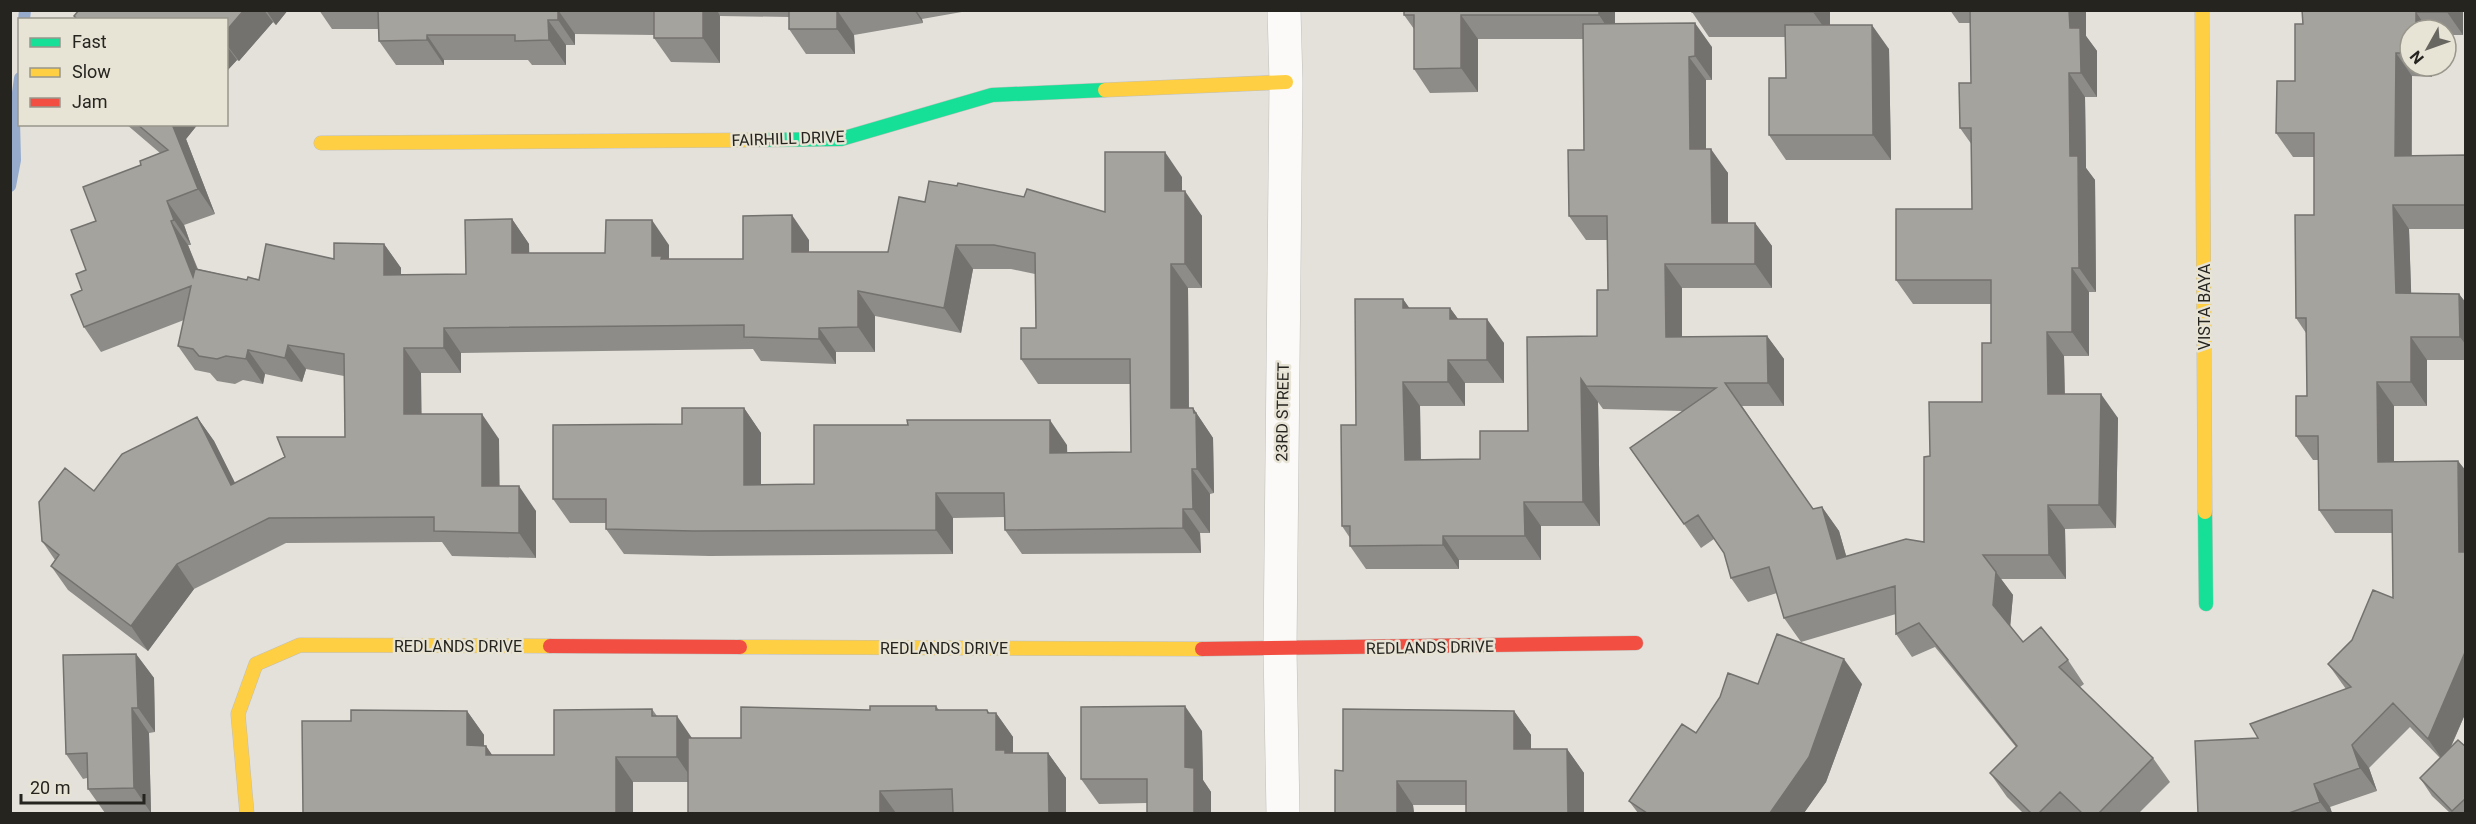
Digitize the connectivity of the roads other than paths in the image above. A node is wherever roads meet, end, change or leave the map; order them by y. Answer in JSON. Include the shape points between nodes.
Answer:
{"nodes":[{"id":1,"x":1284,"y":10,"type":"edge"},
{"id":2,"x":2202,"y":10,"type":"edge"},
{"id":3,"x":1286,"y":82,"type":"junction"},
{"id":4,"x":321,"y":143,"type":"dead end"},
{"id":5,"x":2206,"y":604,"type":"dead end"},
{"id":6,"x":1636,"y":643,"type":"dead end"},
{"id":7,"x":1280,"y":649,"type":"junction"},
{"id":8,"x":247,"y":813,"type":"edge"},
{"id":9,"x":1283,"y":813,"type":"edge"}],
"edges":[{"from":1,"to":3,"type":"street","name":"23RD STREET"},
{"from":2,"to":5,"type":"street","name":"VISTA BAYA"},
{"from":3,"to":4,"type":"street","name":"FAIRHILL DRIVE","via":[[992,95],[841,139]]},
{"from":3,"to":7,"type":"street","name":"23RD STREET"},
{"from":6,"to":7,"type":"street","name":"REDLANDS DRIVE"},
{"from":7,"to":8,"type":"street","name":"REDLANDS DRIVE","via":[[300,645],[256,664],[238,714]]},
{"from":7,"to":9,"type":"street","name":"23RD STREET"}]}
